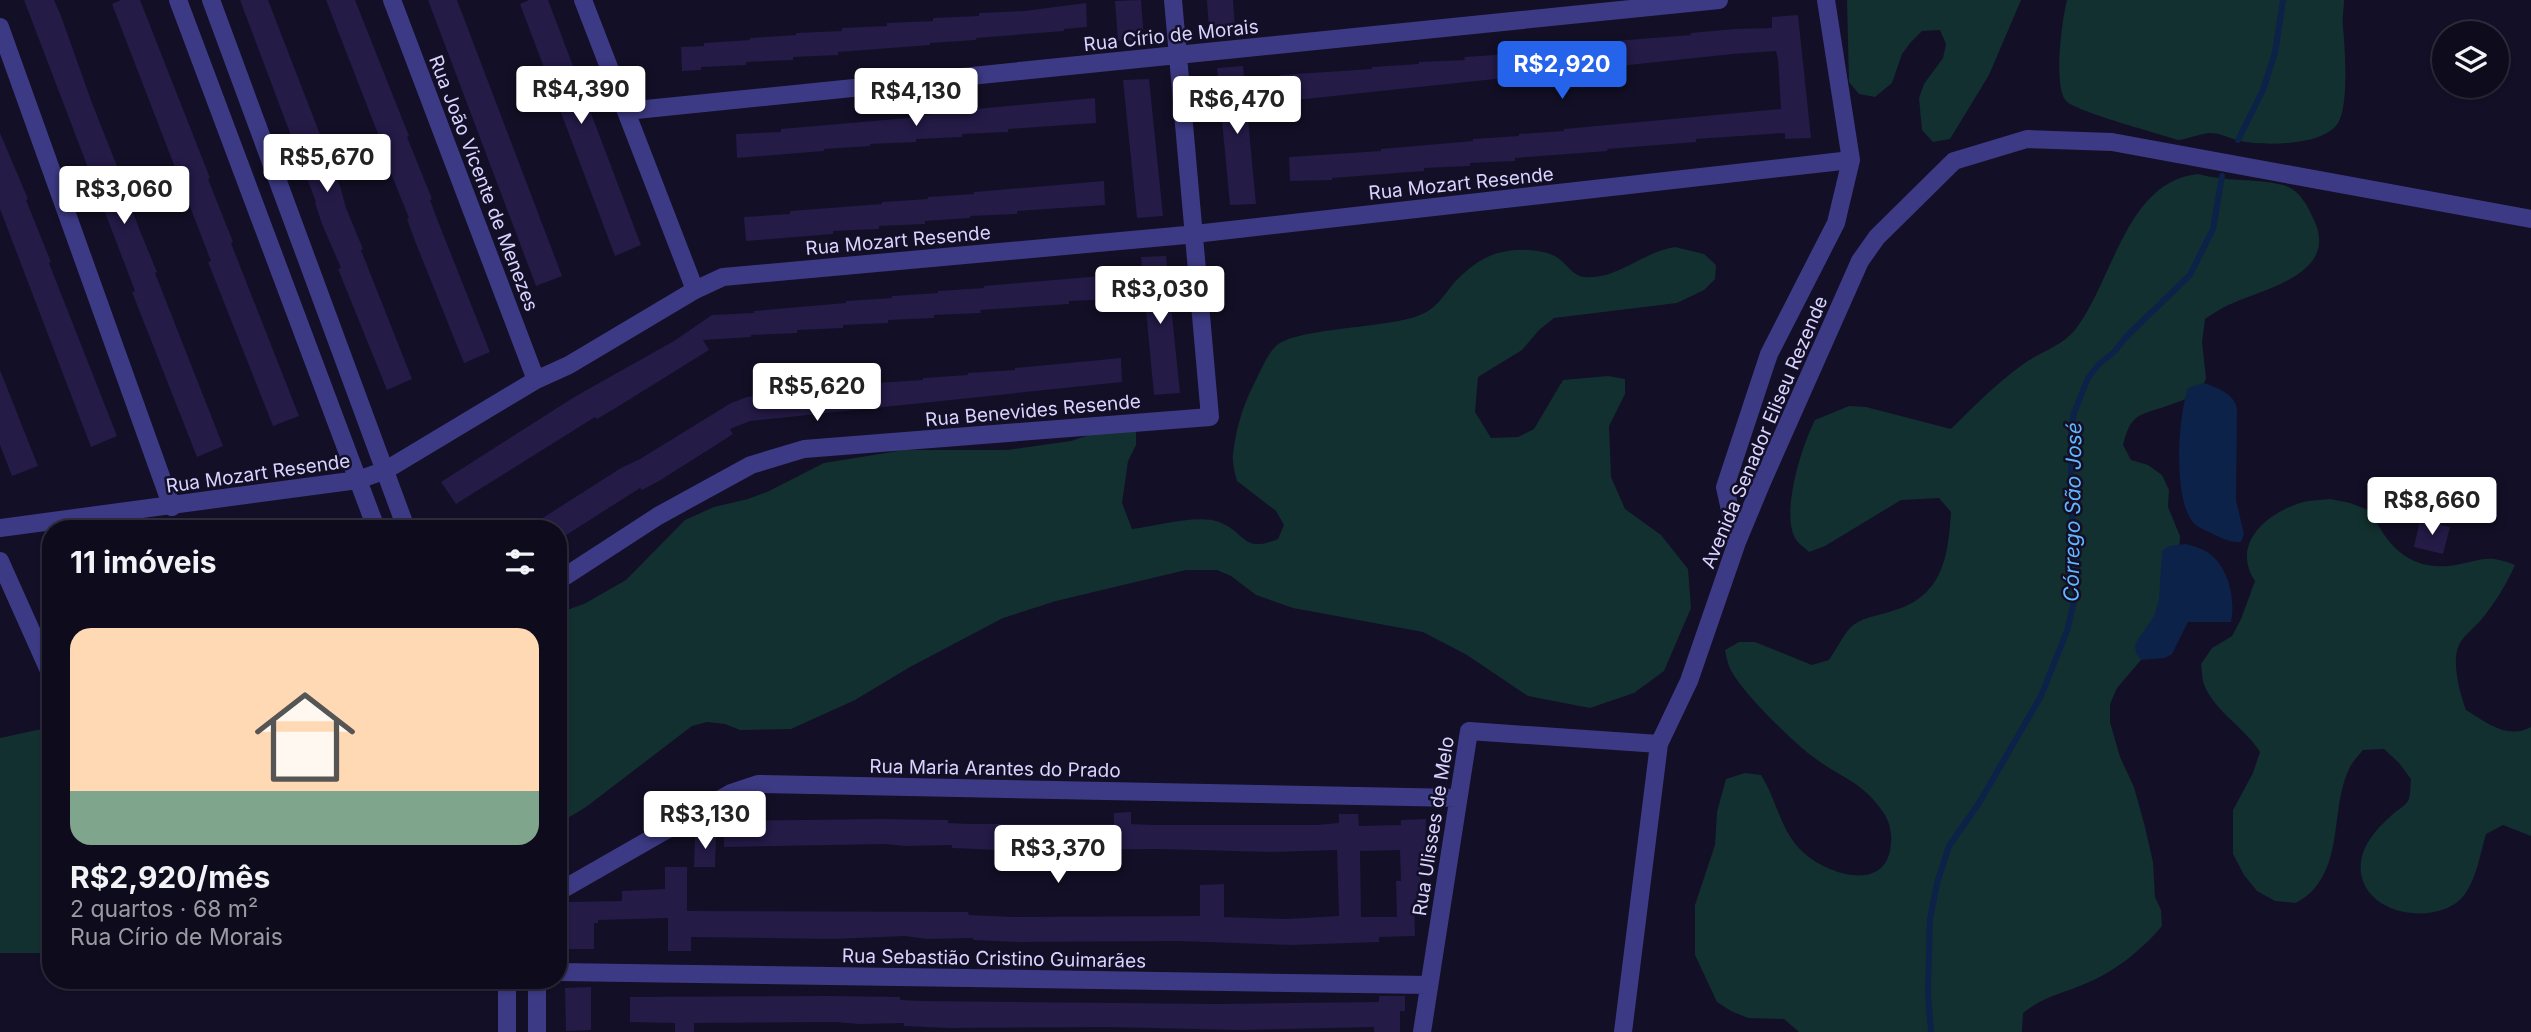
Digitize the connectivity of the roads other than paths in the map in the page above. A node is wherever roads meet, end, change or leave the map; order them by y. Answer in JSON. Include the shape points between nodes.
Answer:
{"nodes":[{"id":1,"x":177,"y":0,"type":"edge"},
{"id":2,"x":211,"y":0,"type":"edge"},
{"id":3,"x":392,"y":0,"type":"edge"},
{"id":4,"x":583,"y":0,"type":"edge"},
{"id":5,"x":1173,"y":0,"type":"edge"},
{"id":6,"x":1719,"y":0,"type":"edge"},
{"id":7,"x":1826,"y":0,"type":"edge"},
{"id":8,"x":0,"y":27,"type":"edge"},
{"id":9,"x":1178,"y":55,"type":"junction"},
{"id":10,"x":626,"y":111,"type":"junction"},
{"id":11,"x":1851,"y":160,"type":"junction"},
{"id":12,"x":2531,"y":219,"type":"edge"},
{"id":13,"x":1194,"y":234,"type":"junction"},
{"id":14,"x":695,"y":290,"type":"junction"},
{"id":15,"x":536,"y":380,"type":"junction"},
{"id":16,"x":386,"y":470,"type":"junction"},
{"id":17,"x":358,"y":480,"type":"junction"},
{"id":18,"x":172,"y":507,"type":"junction"},
{"id":19,"x":66,"y":520,"type":"edge"},
{"id":20,"x":373,"y":520,"type":"edge"},
{"id":21,"x":404,"y":520,"type":"edge"},
{"id":22,"x":42,"y":523,"type":"edge"},
{"id":23,"x":0,"y":528,"type":"edge"},
{"id":24,"x":1737,"y":542,"type":"junction"},
{"id":25,"x":0,"y":561,"type":"edge"},
{"id":26,"x":567,"y":575,"type":"edge"},
{"id":27,"x":42,"y":655,"type":"edge"},
{"id":28,"x":1659,"y":744,"type":"junction"},
{"id":29,"x":1458,"y":798,"type":"junction"},
{"id":30,"x":567,"y":887,"type":"edge"},
{"id":31,"x":567,"y":972,"type":"edge"},
{"id":32,"x":1429,"y":985,"type":"junction"},
{"id":33,"x":507,"y":989,"type":"edge"},
{"id":34,"x":537,"y":989,"type":"edge"},
{"id":35,"x":507,"y":1032,"type":"edge"},
{"id":36,"x":537,"y":1032,"type":"edge"},
{"id":37,"x":1422,"y":1032,"type":"edge"},
{"id":38,"x":1623,"y":1032,"type":"edge"}],
"edges":[{"from":1,"to":17,"type":"street"},
{"from":2,"to":16,"type":"street"},
{"from":3,"to":15,"type":"street","name":"Rua João Vicente de Menezes"},
{"from":4,"to":10,"type":"street"},
{"from":5,"to":9,"type":"street"},
{"from":6,"to":9,"type":"street","name":"Rua Círio de Morais"},
{"from":7,"to":11,"type":"street"},
{"from":8,"to":18,"type":"street"},
{"from":9,"to":10,"type":"street","name":"Rua Círio de Morais"},
{"from":9,"to":13,"type":"street"},
{"from":10,"to":14,"type":"street"},
{"from":11,"to":13,"type":"street","name":"Rua Mozart Resende"},
{"from":11,"to":24,"type":"street","via":[[1836,223],[1769,354],[1725,487]]},
{"from":12,"to":24,"type":"street","name":"Avenida Senador Eliseu Rezende","via":[[2112,142],[2027,139],[1954,161],[1877,237],[1860,261]]},
{"from":13,"to":14,"type":"street","name":"Rua Mozart Resende","via":[[723,278]]},
{"from":13,"to":26,"type":"street","name":"Rua Benevides Resende","via":[[1210,417],[804,449],[751,465],[657,516]]},
{"from":14,"to":15,"type":"street","name":"Rua Mozart Resende"},
{"from":15,"to":16,"type":"street","name":"Rua Mozart Resende"},
{"from":16,"to":17,"type":"street","name":"Rua Mozart Resende"},
{"from":16,"to":21,"type":"street"},
{"from":17,"to":18,"type":"street","name":"Rua Mozart Resende"},
{"from":17,"to":20,"type":"street"},
{"from":18,"to":19,"type":"street","name":"Rua Mozart Resende"},
{"from":22,"to":23,"type":"street","name":"Rua Mozart Resende"},
{"from":24,"to":28,"type":"street","name":"Avenida Senador Eliseu Rezende","via":[[1689,681]]},
{"from":25,"to":27,"type":"street"},
{"from":28,"to":29,"type":"street","name":"Rua Ulisses de Melo","via":[[1469,731]]},
{"from":28,"to":38,"type":"street","name":"Avenida Senador Eliseu Rezende"},
{"from":29,"to":30,"type":"street","name":"Rua Maria Arantes do Prado","via":[[758,784],[731,793]]},
{"from":29,"to":32,"type":"street","name":"Rua Ulisses de Melo"},
{"from":31,"to":32,"type":"street","name":"Rua Sebastião Cristino Guimarães"},
{"from":32,"to":37,"type":"street","name":"Rua Ulisses de Melo"},
{"from":33,"to":35,"type":"street"},
{"from":34,"to":36,"type":"street"}]}
